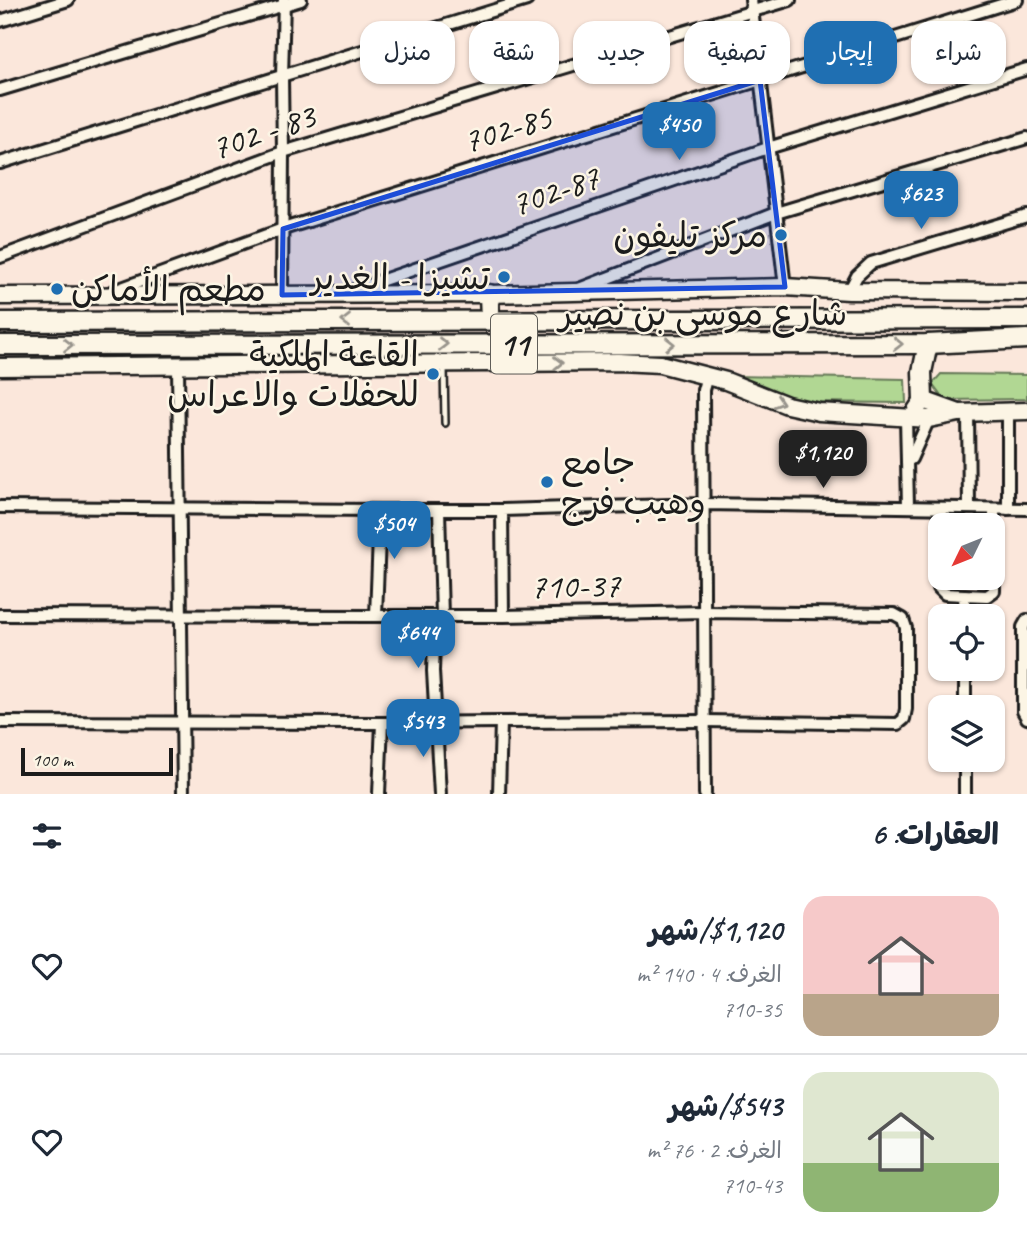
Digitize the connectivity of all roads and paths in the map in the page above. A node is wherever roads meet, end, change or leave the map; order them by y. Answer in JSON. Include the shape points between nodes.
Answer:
{"nodes":[{"id":1,"x":68,"y":0,"type":"edge"},
{"id":2,"x":300,"y":0,"type":"edge"},
{"id":3,"x":527,"y":0,"type":"edge"},
{"id":4,"x":790,"y":0,"type":"edge"},
{"id":5,"x":1017,"y":0,"type":"edge"},
{"id":6,"x":56,"y":2,"type":"edge"},
{"id":7,"x":285,"y":2,"type":"edge"},
{"id":8,"x":751,"y":6,"type":"edge"},
{"id":9,"x":0,"y":21,"type":"edge"},
{"id":10,"x":1027,"y":69,"type":"edge"},
{"id":11,"x":790,"y":71,"type":"edge"},
{"id":12,"x":282,"y":77,"type":"junction"},
{"id":13,"x":747,"y":84,"type":"edge"},
{"id":14,"x":760,"y":84,"type":"edge"},
{"id":15,"x":0,"y":90,"type":"edge"},
{"id":16,"x":1027,"y":138,"type":"edge"},
{"id":17,"x":768,"y":148,"type":"junction"},
{"id":18,"x":284,"y":152,"type":"junction"},
{"id":19,"x":0,"y":163,"type":"edge"},
{"id":20,"x":776,"y":214,"type":"junction"},
{"id":21,"x":1027,"y":216,"type":"edge"},
{"id":22,"x":283,"y":229,"type":"junction"},
{"id":23,"x":0,"y":257,"type":"edge"},
{"id":24,"x":785,"y":288,"type":"junction"},
{"id":25,"x":574,"y":290,"type":"junction"},
{"id":26,"x":849,"y":291,"type":"junction"},
{"id":27,"x":1027,"y":292,"type":"edge"},
{"id":28,"x":343,"y":294,"type":"junction"},
{"id":29,"x":489,"y":294,"type":"junction"},
{"id":30,"x":282,"y":295,"type":"junction"},
{"id":31,"x":0,"y":296,"type":"edge"},
{"id":32,"x":97,"y":296,"type":"junction"},
{"id":33,"x":1022,"y":317,"type":"edge"},
{"id":34,"x":489,"y":320,"type":"junction"},
{"id":35,"x":0,"y":322,"type":"edge"},
{"id":36,"x":1027,"y":340,"type":"edge"},
{"id":37,"x":928,"y":344,"type":"junction"},
{"id":38,"x":0,"y":345,"type":"edge"},
{"id":39,"x":444,"y":364,"type":"junction"},
{"id":40,"x":178,"y":366,"type":"junction"},
{"id":41,"x":0,"y":367,"type":"edge"},
{"id":42,"x":705,"y":383,"type":"junction"},
{"id":43,"x":923,"y":400,"type":"junction"},
{"id":44,"x":1008,"y":411,"type":"junction"},
{"id":45,"x":1027,"y":411,"type":"edge"},
{"id":46,"x":963,"y":413,"type":"junction"},
{"id":47,"x":906,"y":418,"type":"junction"},
{"id":48,"x":929,"y":419,"type":"junction"},
{"id":49,"x":445,"y":423,"type":"dead end"},
{"id":50,"x":909,"y":465,"type":"junction"},
{"id":51,"x":704,"y":504,"type":"junction"},
{"id":52,"x":908,"y":506,"type":"junction"},
{"id":53,"x":0,"y":507,"type":"edge"},
{"id":54,"x":180,"y":508,"type":"junction"},
{"id":55,"x":941,"y":509,"type":"junction"},
{"id":56,"x":969,"y":509,"type":"junction"},
{"id":57,"x":994,"y":509,"type":"junction"},
{"id":58,"x":1008,"y":509,"type":"junction"},
{"id":59,"x":1027,"y":509,"type":"edge"},
{"id":60,"x":380,"y":510,"type":"junction"},
{"id":61,"x":439,"y":510,"type":"junction"},
{"id":62,"x":502,"y":510,"type":"junction"},
{"id":63,"x":941,"y":513,"type":"edge"},
{"id":64,"x":941,"y":590,"type":"edge"},
{"id":65,"x":964,"y":595,"type":"junction"},
{"id":66,"x":964,"y":604,"type":"edge"},
{"id":67,"x":704,"y":611,"type":"junction"},
{"id":68,"x":0,"y":615,"type":"edge"},
{"id":69,"x":181,"y":616,"type":"junction"},
{"id":70,"x":438,"y":616,"type":"junction"},
{"id":71,"x":503,"y":616,"type":"junction"},
{"id":72,"x":376,"y":617,"type":"junction"},
{"id":73,"x":1027,"y":620,"type":"edge"},
{"id":74,"x":1027,"y":718,"type":"edge"},
{"id":75,"x":705,"y":721,"type":"junction"},
{"id":76,"x":0,"y":722,"type":"edge"},
{"id":77,"x":183,"y":722,"type":"junction"},
{"id":78,"x":438,"y":722,"type":"junction"},
{"id":79,"x":501,"y":722,"type":"junction"},
{"id":80,"x":382,"y":723,"type":"junction"},
{"id":81,"x":965,"y":772,"type":"edge"},
{"id":82,"x":183,"y":794,"type":"edge"},
{"id":83,"x":379,"y":794,"type":"edge"},
{"id":84,"x":440,"y":794,"type":"edge"},
{"id":85,"x":499,"y":794,"type":"edge"},
{"id":86,"x":705,"y":794,"type":"edge"},
{"id":87,"x":965,"y":794,"type":"edge"}],
"edges":[{"from":1,"to":6,"type":"street"},
{"from":2,"to":7,"type":"street"},
{"from":3,"to":12,"type":"street"},
{"from":4,"to":8,"type":"street","name":"702 - 83"},
{"from":5,"to":11,"type":"street","name":"702-85"},
{"from":6,"to":9,"type":"street"},
{"from":7,"to":12,"type":"street"},
{"from":7,"to":15,"type":"street"},
{"from":8,"to":18,"type":"street","name":"702 - 83"},
{"from":10,"to":17,"type":"street","name":"702-87"},
{"from":12,"to":18,"type":"street"},
{"from":12,"to":19,"type":"street"},
{"from":13,"to":22,"type":"street","name":"702-85"},
{"from":14,"to":17,"type":"street"},
{"from":16,"to":20,"type":"street"},
{"from":17,"to":20,"type":"street"},
{"from":17,"to":28,"type":"street","name":"702-87"},
{"from":18,"to":22,"type":"street"},
{"from":18,"to":23,"type":"street","name":"702 - 83"},
{"from":20,"to":24,"type":"street"},
{"from":20,"to":25,"type":"street"},
{"from":21,"to":26,"type":"street","via":[[870,262]]},
{"from":22,"to":30,"type":"street"},
{"from":22,"to":32,"type":"street","name":"702-85"},
{"from":24,"to":25,"type":"street"},
{"from":24,"to":26,"type":"street"},
{"from":25,"to":29,"type":"street"},
{"from":26,"to":27,"type":"street"},
{"from":28,"to":29,"type":"street"},
{"from":28,"to":30,"type":"street"},
{"from":29,"to":34,"type":"main road"},
{"from":30,"to":32,"type":"street"},
{"from":31,"to":32,"type":"street"},
{"from":33,"to":34,"type":"main road","name":"شارع موسى بن نصير","number":"11"},
{"from":34,"to":35,"type":"main road","name":"شارع موسى بن نصير","number":"11","one_way":true},
{"from":36,"to":37,"type":"main road","name":"شارع موسى بن نصير","number":"11"},
{"from":38,"to":37,"type":"main road","name":"شارع موسى بن نصير","number":"11","one_way":true},
{"from":37,"to":43,"type":"main road"},
{"from":39,"to":40,"type":"street"},
{"from":39,"to":42,"type":"street","one_way":true,"via":[[660,364]]},
{"from":39,"to":49,"type":"lane"},
{"from":40,"to":41,"type":"street"},
{"from":40,"to":54,"type":"street"},
{"from":42,"to":47,"type":"street","one_way":true,"via":[[726,381],[819,412]]},
{"from":42,"to":51,"type":"street"},
{"from":43,"to":46,"type":"street"},
{"from":43,"to":47,"type":"street"},
{"from":44,"to":45,"type":"street"},
{"from":44,"to":46,"type":"street"},
{"from":44,"to":58,"type":"street"},
{"from":46,"to":48,"type":"street"},
{"from":46,"to":56,"type":"street"},
{"from":47,"to":48,"type":"street"},
{"from":47,"to":50,"type":"street"},
{"from":48,"to":50,"type":"street"},
{"from":50,"to":52,"type":"street"},
{"from":51,"to":52,"type":"street"},
{"from":51,"to":62,"type":"street"},
{"from":51,"to":67,"type":"street"},
{"from":52,"to":55,"type":"street"},
{"from":53,"to":54,"type":"street"},
{"from":54,"to":60,"type":"street"},
{"from":54,"to":69,"type":"street"},
{"from":55,"to":56,"type":"street"},
{"from":55,"to":63,"type":"street"},
{"from":56,"to":57,"type":"street"},
{"from":57,"to":58,"type":"street"},
{"from":57,"to":65,"type":"street","via":[[994,591],[987,596]]},
{"from":58,"to":59,"type":"street"},
{"from":60,"to":61,"type":"street"},
{"from":60,"to":72,"type":"street"},
{"from":61,"to":62,"type":"street"},
{"from":61,"to":70,"type":"street"},
{"from":62,"to":71,"type":"street","name":"710-37"},
{"from":64,"to":65,"type":"street"},
{"from":65,"to":66,"type":"street"},
{"from":67,"to":71,"type":"street","name":"710-37"},
{"from":67,"to":75,"type":"street"},
{"from":67,"to":75,"type":"street","name":"710-37","via":[[894,614],[903,619],[906,628],[906,709],[898,724]]},
{"from":68,"to":69,"type":"street"},
{"from":69,"to":72,"type":"street"},
{"from":69,"to":77,"type":"street"},
{"from":70,"to":71,"type":"street"},
{"from":70,"to":72,"type":"street"},
{"from":70,"to":78,"type":"street","via":[[433,671]]},
{"from":73,"to":74,"type":"street","via":[[1023,627],[1023,711]]},
{"from":75,"to":79,"type":"street"},
{"from":75,"to":86,"type":"street"},
{"from":76,"to":77,"type":"street"},
{"from":77,"to":80,"type":"street"},
{"from":77,"to":82,"type":"street"},
{"from":78,"to":79,"type":"street"},
{"from":78,"to":80,"type":"street"},
{"from":78,"to":84,"type":"street"},
{"from":79,"to":85,"type":"street"},
{"from":80,"to":83,"type":"street"},
{"from":81,"to":87,"type":"street"}]}
